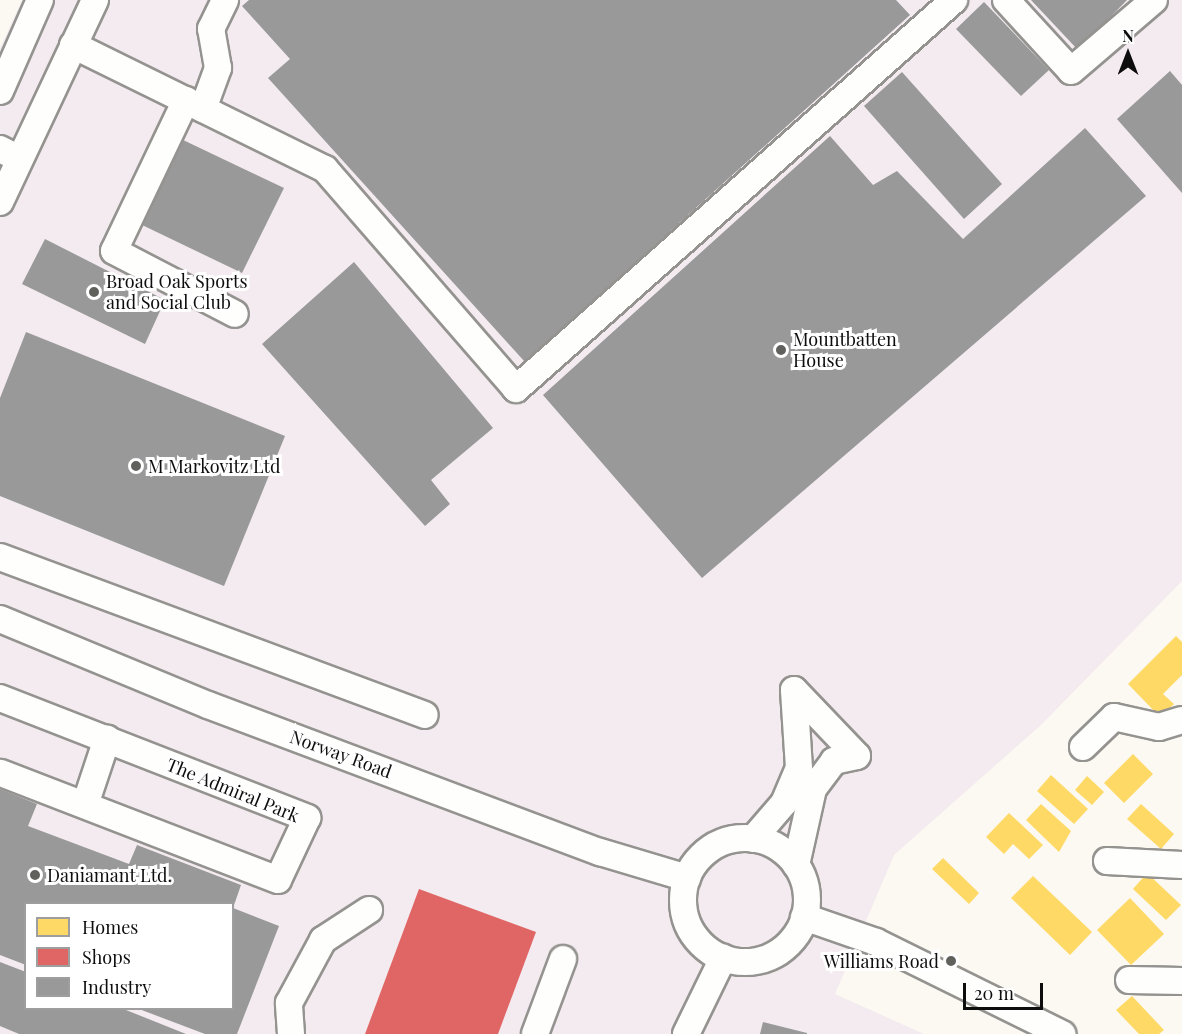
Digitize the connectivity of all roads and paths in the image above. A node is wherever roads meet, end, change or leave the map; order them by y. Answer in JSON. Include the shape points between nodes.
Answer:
{"nodes":[{"id":1,"x":40,"y":0,"type":"edge"},
{"id":2,"x":95,"y":0,"type":"edge"},
{"id":3,"x":225,"y":0,"type":"edge"},
{"id":4,"x":1006,"y":0,"type":"edge"},
{"id":5,"x":1154,"y":0,"type":"edge"},
{"id":6,"x":949,"y":2,"type":"edge"},
{"id":7,"x":73,"y":45,"type":"junction"},
{"id":8,"x":0,"y":91,"type":"edge"},
{"id":9,"x":194,"y":105,"type":"junction"},
{"id":10,"x":10,"y":154,"type":"edge"},
{"id":11,"x":0,"y":202,"type":"edge"},
{"id":12,"x":235,"y":314,"type":"dead end"},
{"id":13,"x":0,"y":557,"type":"edge"},
{"id":14,"x":0,"y":619,"type":"edge"},
{"id":15,"x":0,"y":698,"type":"edge"},
{"id":16,"x":425,"y":715,"type":"dead end"},
{"id":17,"x":1182,"y":720,"type":"edge"},
{"id":18,"x":107,"y":740,"type":"junction"},
{"id":19,"x":1083,"y":747,"type":"dead end"},
{"id":20,"x":0,"y":773,"type":"edge"},
{"id":21,"x":85,"y":805,"type":"junction"},
{"id":22,"x":753,"y":839,"type":"junction"},
{"id":23,"x":1107,"y":861,"type":"dead end"},
{"id":24,"x":1182,"y":865,"type":"edge"},
{"id":25,"x":796,"y":866,"type":"junction"},
{"id":26,"x":687,"y":878,"type":"junction"},
{"id":27,"x":369,"y":910,"type":"dead end"},
{"id":28,"x":804,"y":917,"type":"junction"},
{"id":29,"x":563,"y":958,"type":"dead end"},
{"id":30,"x":723,"y":958,"type":"junction"},
{"id":31,"x":1129,"y":980,"type":"dead end"},
{"id":32,"x":1182,"y":981,"type":"edge"},
{"id":33,"x":291,"y":1034,"type":"edge"},
{"id":34,"x":535,"y":1034,"type":"edge"},
{"id":35,"x":686,"y":1034,"type":"edge"},
{"id":36,"x":1062,"y":1034,"type":"edge"}],
"edges":[{"from":1,"to":8,"type":"street"},
{"from":2,"to":7,"type":"street"},
{"from":3,"to":9,"type":"street","via":[[211,29],[218,68]]},
{"from":4,"to":5,"type":"street","via":[[1071,71]]},
{"from":6,"to":9,"type":"street","via":[[516,389],[326,168]]},
{"from":7,"to":9,"type":"street"},
{"from":7,"to":10,"type":"street"},
{"from":9,"to":12,"type":"street","via":[[114,251]]},
{"from":10,"to":11,"type":"street"},
{"from":13,"to":16,"type":"street"},
{"from":14,"to":26,"type":"street","name":"Norway Road","via":[[208,705],[600,852]]},
{"from":15,"to":18,"type":"street","name":"The Admiral Park"},
{"from":17,"to":19,"type":"street","via":[[1158,727],[1114,717]]},
{"from":18,"to":21,"type":"street"},
{"from":18,"to":21,"type":"street","name":"The Admiral Park","via":[[307,818],[278,879]]},
{"from":20,"to":21,"type":"street","name":"The Admiral Park"},
{"from":22,"to":25,"type":"street","via":[[770,843]]},
{"from":22,"to":25,"type":"street","via":[[784,803],[799,768],[794,690],[857,756],[834,761],[813,789]]},
{"from":22,"to":26,"type":"street","via":[[713,847]]},
{"from":23,"to":24,"type":"street"},
{"from":25,"to":28,"type":"street","via":[[807,900]]},
{"from":26,"to":30,"type":"street","via":[[684,907],[693,934]]},
{"from":27,"to":33,"type":"street","via":[[323,940],[289,1003]]},
{"from":28,"to":30,"type":"street","via":[[796,936],[772,955],[743,962]]},
{"from":28,"to":36,"type":"street","via":[[876,942]]},
{"from":29,"to":34,"type":"street"},
{"from":30,"to":35,"type":"street"},
{"from":31,"to":32,"type":"street"}]}
